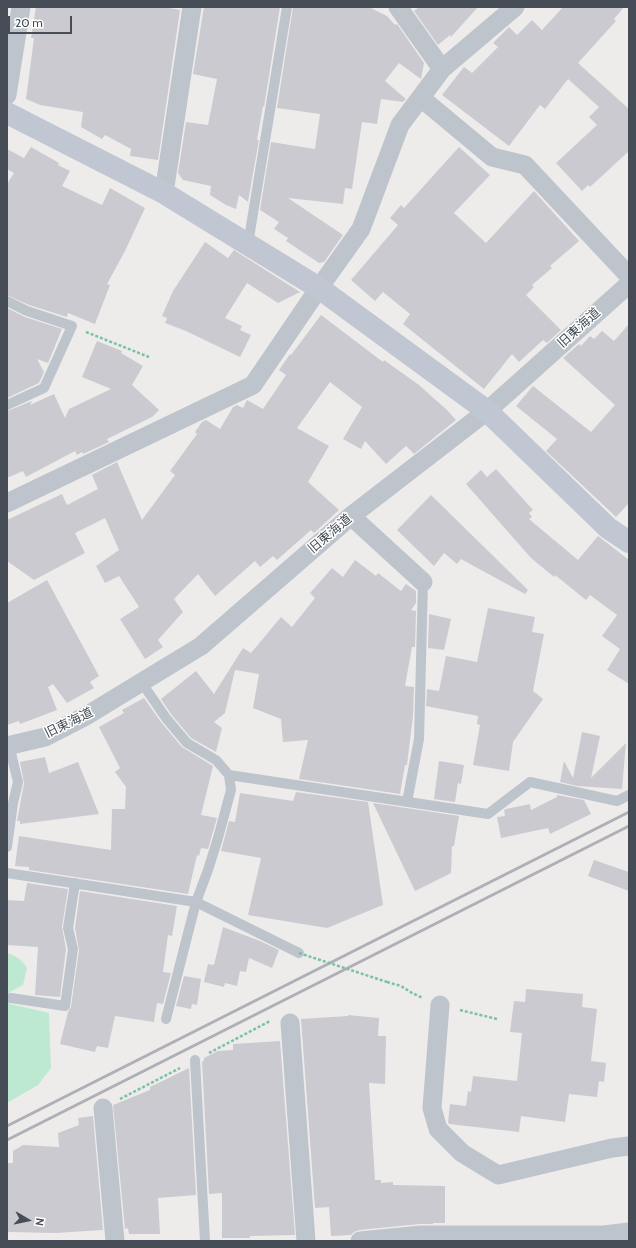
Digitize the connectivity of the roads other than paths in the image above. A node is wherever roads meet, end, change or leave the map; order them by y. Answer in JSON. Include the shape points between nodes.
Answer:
{"nodes":[{"id":1,"x":21,"y":7,"type":"edge"},
{"id":2,"x":192,"y":7,"type":"edge"},
{"id":3,"x":287,"y":7,"type":"edge"},
{"id":4,"x":398,"y":7,"type":"edge"},
{"id":5,"x":515,"y":7,"type":"edge"},
{"id":6,"x":442,"y":69,"type":"junction"},
{"id":7,"x":7,"y":95,"type":"edge"},
{"id":8,"x":421,"y":98,"type":"junction"},
{"id":9,"x":7,"y":113,"type":"edge"},
{"id":10,"x":164,"y":194,"type":"junction"},
{"id":11,"x":248,"y":244,"type":"junction"},
{"id":12,"x":629,"y":276,"type":"edge"},
{"id":13,"x":319,"y":288,"type":"junction"},
{"id":14,"x":626,"y":292,"type":"edge"},
{"id":15,"x":7,"y":301,"type":"edge"},
{"id":16,"x":7,"y":405,"type":"edge"},
{"id":17,"x":487,"y":411,"type":"junction"},
{"id":18,"x":7,"y":503,"type":"edge"},
{"id":19,"x":351,"y":516,"type":"junction"},
{"id":20,"x":629,"y":542,"type":"edge"},
{"id":21,"x":423,"y":582,"type":"joint"},
{"id":22,"x":142,"y":683,"type":"junction"},
{"id":23,"x":8,"y":745,"type":"edge"},
{"id":24,"x":229,"y":775,"type":"junction"},
{"id":25,"x":629,"y":795,"type":"edge"},
{"id":26,"x":407,"y":802,"type":"junction"},
{"id":27,"x":7,"y":848,"type":"edge"},
{"id":28,"x":7,"y":873,"type":"edge"},
{"id":29,"x":75,"y":883,"type":"junction"},
{"id":30,"x":196,"y":902,"type":"junction"},
{"id":31,"x":299,"y":953,"type":"road end"},
{"id":32,"x":11,"y":998,"type":"dead end"},
{"id":33,"x":440,"y":1005,"type":"dead end"},
{"id":34,"x":166,"y":1019,"type":"dead end"},
{"id":35,"x":290,"y":1023,"type":"dead end"},
{"id":36,"x":195,"y":1060,"type":"dead end"},
{"id":37,"x":103,"y":1108,"type":"dead end"},
{"id":38,"x":629,"y":1146,"type":"edge"},
{"id":39,"x":629,"y":1232,"type":"edge"},
{"id":40,"x":421,"y":1238,"type":"edge"},
{"id":41,"x":535,"y":1238,"type":"edge"},
{"id":42,"x":115,"y":1241,"type":"edge"},
{"id":43,"x":205,"y":1241,"type":"edge"},
{"id":44,"x":306,"y":1241,"type":"edge"},
{"id":45,"x":360,"y":1241,"type":"edge"}],
"edges":[{"from":1,"to":7,"type":"street"},
{"from":2,"to":10,"type":"street"},
{"from":3,"to":11,"type":"lane"},
{"from":4,"to":6,"type":"street"},
{"from":5,"to":6,"type":"street"},
{"from":6,"to":8,"type":"street"},
{"from":8,"to":12,"type":"street","via":[[492,157],[525,165]]},
{"from":8,"to":13,"type":"street","via":[[400,125],[362,229]]},
{"from":9,"to":10,"type":"street"},
{"from":10,"to":11,"type":"street"},
{"from":11,"to":13,"type":"street"},
{"from":13,"to":17,"type":"street"},
{"from":13,"to":18,"type":"street","via":[[253,385]]},
{"from":14,"to":17,"type":"street","name":"旧東海道"},
{"from":15,"to":16,"type":"lane","via":[[26,311],[72,326],[44,388]]},
{"from":17,"to":19,"type":"street","name":"旧東海道"},
{"from":17,"to":20,"type":"street","via":[[608,528]]},
{"from":19,"to":21,"type":"street"},
{"from":19,"to":22,"type":"street","name":"旧東海道","via":[[201,646]]},
{"from":21,"to":26,"type":"lane","via":[[419,739]]},
{"from":22,"to":23,"type":"street","name":"旧東海道","via":[[46,736]]},
{"from":22,"to":24,"type":"lane","via":[[187,743],[216,760]]},
{"from":23,"to":27,"type":"lane","via":[[18,782]]},
{"from":24,"to":26,"type":"lane"},
{"from":24,"to":30,"type":"lane","via":[[231,790]]},
{"from":25,"to":26,"type":"lane","via":[[618,801],[530,782],[488,814]]},
{"from":28,"to":29,"type":"lane"},
{"from":29,"to":30,"type":"lane"},
{"from":29,"to":32,"type":"lane","via":[[68,928],[73,949],[65,1006]]},
{"from":30,"to":31,"type":"lane"},
{"from":30,"to":34,"type":"lane"},
{"from":33,"to":38,"type":"street","via":[[432,1108],[438,1129],[462,1153],[498,1175]]},
{"from":35,"to":44,"type":"street"},
{"from":36,"to":43,"type":"lane"},
{"from":37,"to":42,"type":"street"},
{"from":39,"to":41,"type":"street"},
{"from":40,"to":41,"type":"street"},
{"from":40,"to":45,"type":"street"}]}
